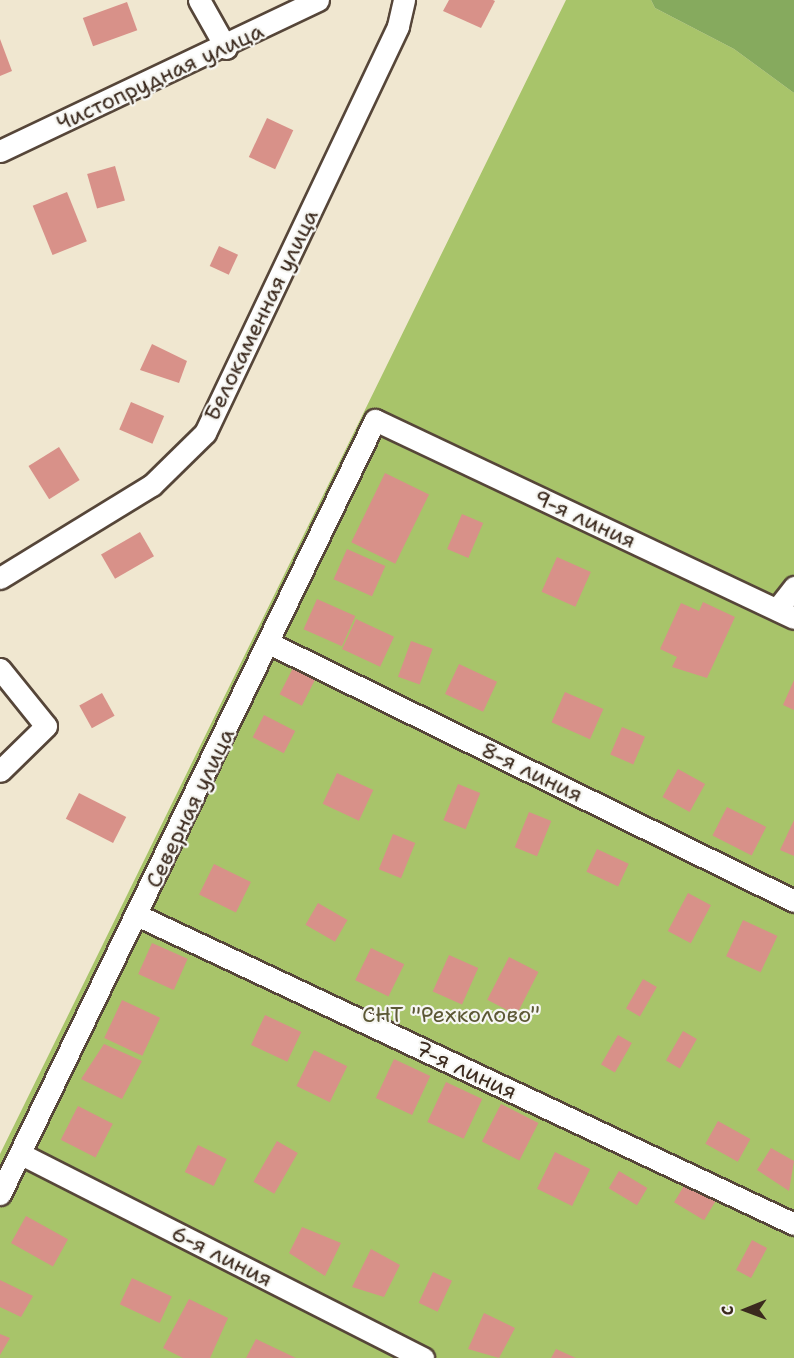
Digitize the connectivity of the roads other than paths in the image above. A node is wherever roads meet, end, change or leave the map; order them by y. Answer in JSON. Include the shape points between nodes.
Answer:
{"nodes":[{"id":1,"x":199,"y":0,"type":"edge"},
{"id":2,"x":318,"y":0,"type":"edge"},
{"id":3,"x":404,"y":0,"type":"edge"},
{"id":4,"x":226,"y":48,"type":"junction"},
{"id":5,"x":0,"y":151,"type":"edge"},
{"id":6,"x":375,"y":420,"type":"joint"},
{"id":7,"x":0,"y":578,"type":"edge"},
{"id":8,"x":794,"y":587,"type":"edge"},
{"id":9,"x":785,"y":614,"type":"edge"},
{"id":10,"x":269,"y":643,"type":"junction"},
{"id":11,"x":0,"y":669,"type":"edge"},
{"id":12,"x":0,"y":771,"type":"edge"},
{"id":13,"x":794,"y":901,"type":"edge"},
{"id":14,"x":139,"y":916,"type":"junction"},
{"id":15,"x":21,"y":1154,"type":"junction"},
{"id":16,"x":0,"y":1194,"type":"edge"},
{"id":17,"x":794,"y":1224,"type":"edge"},
{"id":18,"x":423,"y":1358,"type":"edge"}],
"edges":[{"from":1,"to":4,"type":"street"},
{"from":2,"to":4,"type":"street","name":"Чистопрудная улица"},
{"from":3,"to":7,"type":"street","name":"Белокаменная улица","via":[[398,26],[205,433],[152,485]]},
{"from":4,"to":5,"type":"street","name":"Чистопрудная улица"},
{"from":6,"to":9,"type":"street","name":"9-я линия"},
{"from":6,"to":10,"type":"street","name":"Северная улица"},
{"from":8,"to":9,"type":"street"},
{"from":10,"to":13,"type":"street","name":"8-я линия"},
{"from":10,"to":14,"type":"street","name":"Северная улица"},
{"from":11,"to":12,"type":"street","via":[[46,726]]},
{"from":14,"to":15,"type":"street","name":"Северная улица"},
{"from":14,"to":17,"type":"street","name":"7-я линия"},
{"from":15,"to":16,"type":"street","name":"Северная улица"},
{"from":15,"to":18,"type":"street","name":"6-я линия"}]}
